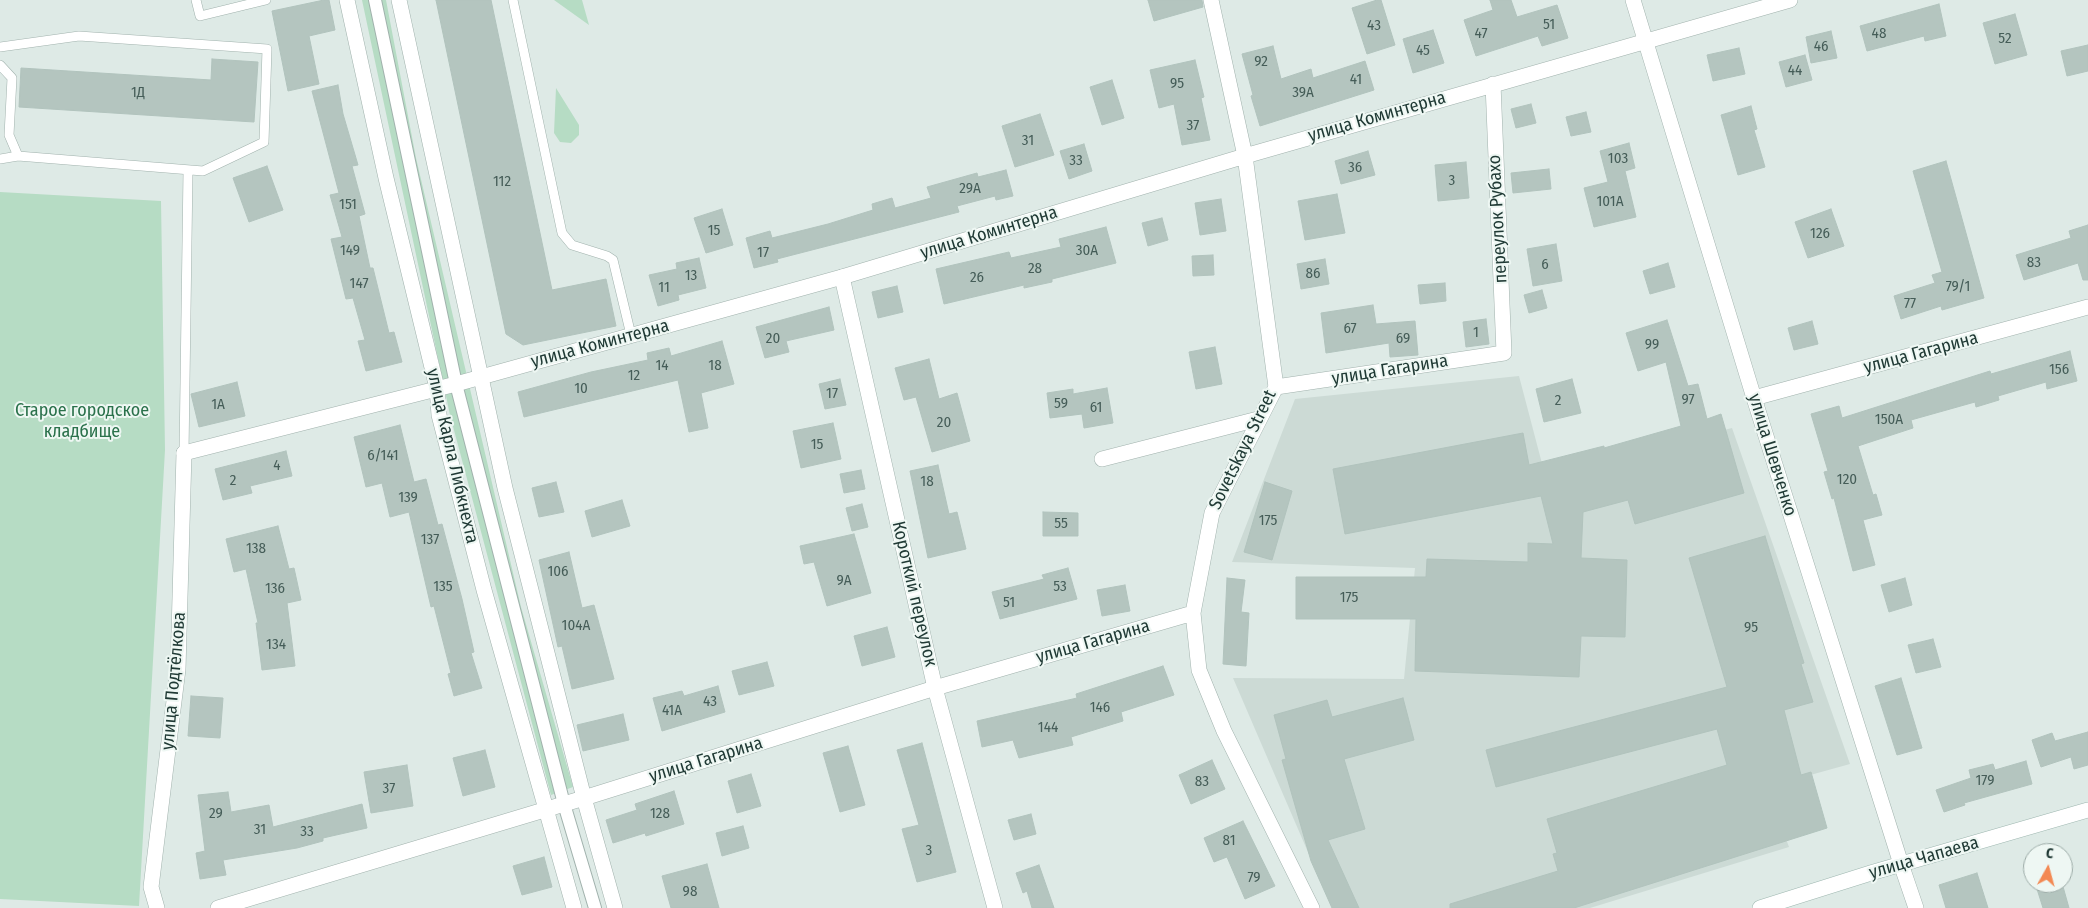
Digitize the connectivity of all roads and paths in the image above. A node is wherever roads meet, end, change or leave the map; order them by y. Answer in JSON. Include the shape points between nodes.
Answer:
{"nodes":[{"id":1,"x":196,"y":0,"type":"edge"},
{"id":2,"x":266,"y":0,"type":"edge"},
{"id":3,"x":347,"y":0,"type":"edge"},
{"id":4,"x":375,"y":0,"type":"edge"},
{"id":5,"x":399,"y":0,"type":"edge"},
{"id":6,"x":513,"y":0,"type":"edge"},
{"id":7,"x":1211,"y":0,"type":"edge"},
{"id":8,"x":1633,"y":0,"type":"edge"},
{"id":9,"x":1790,"y":0,"type":"edge"},
{"id":10,"x":1644,"y":43,"type":"junction"},
{"id":11,"x":0,"y":47,"type":"edge"},
{"id":12,"x":0,"y":65,"type":"edge"},
{"id":13,"x":1492,"y":84,"type":"junction"},
{"id":14,"x":18,"y":156,"type":"junction"},
{"id":15,"x":1245,"y":156,"type":"junction"},
{"id":16,"x":0,"y":159,"type":"edge"},
{"id":17,"x":188,"y":171,"type":"junction"},
{"id":18,"x":842,"y":277,"type":"junction"},
{"id":19,"x":2088,"y":307,"type":"edge"},
{"id":20,"x":631,"y":336,"type":"junction"},
{"id":21,"x":1504,"y":353,"type":"joint"},
{"id":22,"x":480,"y":377,"type":"junction"},
{"id":23,"x":456,"y":384,"type":"junction"},
{"id":24,"x":437,"y":388,"type":"junction"},
{"id":25,"x":1276,"y":388,"type":"junction"},
{"id":26,"x":1754,"y":398,"type":"junction"},
{"id":27,"x":1258,"y":419,"type":"junction"},
{"id":28,"x":184,"y":453,"type":"junction"},
{"id":29,"x":1102,"y":459,"type":"dead end"},
{"id":30,"x":1193,"y":613,"type":"junction"},
{"id":31,"x":935,"y":688,"type":"junction"},
{"id":32,"x":584,"y":798,"type":"junction"},
{"id":33,"x":564,"y":804,"type":"junction"},
{"id":34,"x":544,"y":809,"type":"junction"},
{"id":35,"x":2088,"y":810,"type":"edge"},
{"id":36,"x":1901,"y":864,"type":"junction"},
{"id":37,"x":157,"y":908,"type":"edge"},
{"id":38,"x":218,"y":908,"type":"edge"},
{"id":39,"x":574,"y":908,"type":"edge"},
{"id":40,"x":595,"y":908,"type":"edge"},
{"id":41,"x":615,"y":908,"type":"edge"},
{"id":42,"x":995,"y":908,"type":"edge"},
{"id":43,"x":1312,"y":908,"type":"edge"},
{"id":44,"x":1760,"y":908,"type":"edge"},
{"id":45,"x":1916,"y":908,"type":"edge"}],
"edges":[{"from":1,"to":2,"type":"lane","via":[[200,16]]},
{"from":3,"to":24,"type":"street","name":"улица Карла Либкнехта"},
{"from":4,"to":23,"type":"street","name":"улица Карла Либкнехта"},
{"from":5,"to":22,"type":"street"},
{"from":6,"to":20,"type":"lane","via":[[562,233],[572,245],[613,260]]},
{"from":7,"to":15,"type":"street","name":"Sovetskaya Street"},
{"from":8,"to":10,"type":"street","name":"улица Шевченко"},
{"from":9,"to":10,"type":"street","name":"улица Коминтерна"},
{"from":10,"to":13,"type":"street","name":"улица Коминтерна"},
{"from":10,"to":26,"type":"street","name":"улица Шевченко"},
{"from":11,"to":17,"type":"lane","via":[[79,36],[267,49],[264,142],[203,171]]},
{"from":12,"to":14,"type":"lane","via":[[12,78],[9,136]]},
{"from":13,"to":15,"type":"street","name":"улица Коминтерна"},
{"from":13,"to":21,"type":"street","name":"переулок Рубахо"},
{"from":14,"to":16,"type":"lane"},
{"from":14,"to":17,"type":"lane"},
{"from":15,"to":18,"type":"street","name":"улица Коминтерна"},
{"from":15,"to":25,"type":"street","name":"Sovetskaya Street"},
{"from":17,"to":28,"type":"lane"},
{"from":18,"to":20,"type":"street","name":"улица Коминтерна"},
{"from":18,"to":31,"type":"street","name":"Короткий переулок"},
{"from":19,"to":26,"type":"street","name":"улица Гагарина"},
{"from":20,"to":22,"type":"street","name":"улица Коминтерна"},
{"from":21,"to":25,"type":"street","name":"улица Гагарина"},
{"from":22,"to":23,"type":"street","name":"улица Коминтерна"},
{"from":22,"to":32,"type":"street"},
{"from":23,"to":24,"type":"street","name":"улица Коминтерна"},
{"from":23,"to":33,"type":"street","name":"улица Карла Либкнехта"},
{"from":24,"to":28,"type":"street","name":"улица Коминтерна"},
{"from":24,"to":34,"type":"street","name":"улица Карла Либкнехта","via":[[439,415],[453,471]]},
{"from":25,"to":27,"type":"street","name":"Sovetskaya Street"},
{"from":26,"to":36,"type":"street","name":"улица Шевченко"},
{"from":27,"to":29,"type":"street"},
{"from":27,"to":30,"type":"street","name":"Sovetskaya Street","via":[[1212,513]]},
{"from":28,"to":37,"type":"street","name":"улица Подтёлкова","via":[[178,669],[151,887]]},
{"from":30,"to":31,"type":"street","name":"улица Гагарина"},
{"from":30,"to":43,"type":"street","name":"Sovetskaya Street","via":[[1198,670],[1224,731]]},
{"from":31,"to":32,"type":"street","name":"улица Гагарина"},
{"from":31,"to":42,"type":"street","name":"Короткий переулок"},
{"from":32,"to":33,"type":"street","name":"улица Гагарина"},
{"from":32,"to":41,"type":"street"},
{"from":33,"to":34,"type":"street","name":"улица Гагарина"},
{"from":33,"to":40,"type":"street","name":"улица Карла Либкнехта"},
{"from":34,"to":38,"type":"street","name":"улица Гагарина"},
{"from":34,"to":39,"type":"street","name":"улица Карла Либкнехта"},
{"from":35,"to":36,"type":"street","name":"улица Чапаева"},
{"from":36,"to":44,"type":"street","name":"улица Чапаева"},
{"from":36,"to":45,"type":"street","name":"улица Шевченко"}]}
